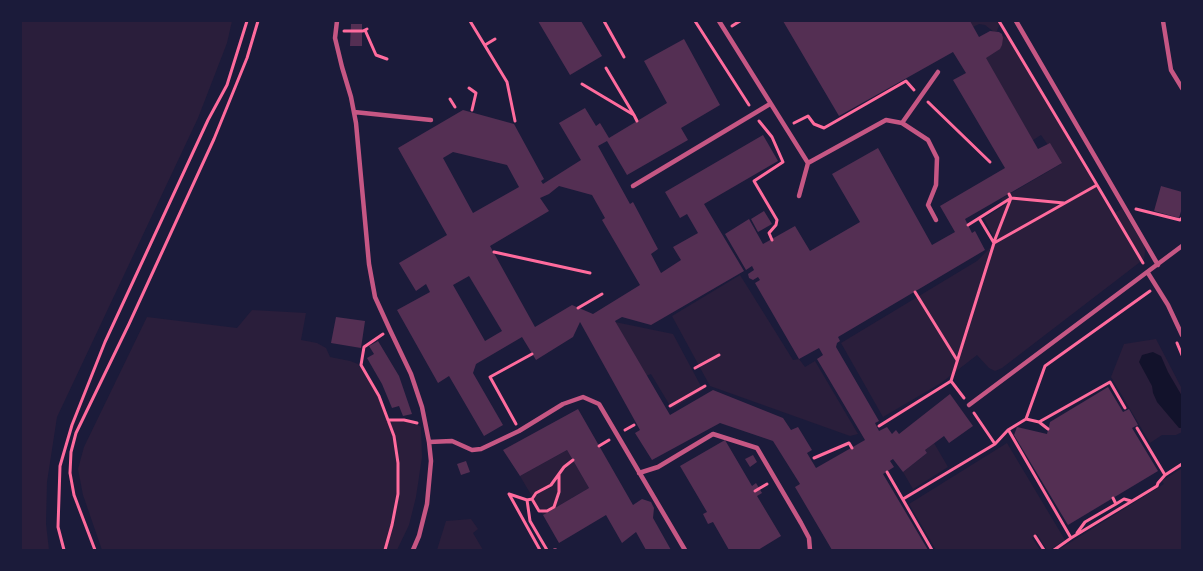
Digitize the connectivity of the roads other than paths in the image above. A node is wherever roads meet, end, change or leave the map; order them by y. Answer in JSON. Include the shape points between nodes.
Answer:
{"nodes":[{"id":1,"x":337,"y":21,"type":"edge"},
{"id":2,"x":719,"y":21,"type":"edge"},
{"id":3,"x":1016,"y":21,"type":"edge"},
{"id":4,"x":1163,"y":21,"type":"edge"},
{"id":5,"x":938,"y":72,"type":"dead end"},
{"id":6,"x":1182,"y":88,"type":"edge"},
{"id":7,"x":770,"y":104,"type":"junction"},
{"id":8,"x":354,"y":112,"type":"junction"},
{"id":9,"x":431,"y":120,"type":"dead end"},
{"id":10,"x":902,"y":123,"type":"junction"},
{"id":11,"x":808,"y":163,"type":"junction"},
{"id":12,"x":633,"y":186,"type":"dead end"},
{"id":13,"x":799,"y":196,"type":"dead end"},
{"id":14,"x":936,"y":219,"type":"dead end"},
{"id":15,"x":1182,"y":246,"type":"edge"},
{"id":16,"x":1158,"y":265,"type":"junction"},
{"id":17,"x":1148,"y":273,"type":"junction"},
{"id":18,"x":1182,"y":335,"type":"edge"},
{"id":19,"x":969,"y":405,"type":"road end"},
{"id":20,"x":429,"y":442,"type":"junction"},
{"id":21,"x":639,"y":473,"type":"junction"},
{"id":22,"x":413,"y":550,"type":"edge"},
{"id":23,"x":685,"y":550,"type":"edge"},
{"id":24,"x":810,"y":550,"type":"edge"}],
"edges":[{"from":1,"to":8,"type":"lane","via":[[335,38]]},
{"from":2,"to":7,"type":"lane"},
{"from":3,"to":16,"type":"lane"},
{"from":4,"to":6,"type":"lane","via":[[1171,70]]},
{"from":5,"to":10,"type":"lane"},
{"from":7,"to":11,"type":"lane"},
{"from":7,"to":12,"type":"lane"},
{"from":8,"to":9,"type":"lane"},
{"from":8,"to":20,"type":"lane","via":[[375,297],[411,374]]},
{"from":10,"to":11,"type":"lane","via":[[886,120]]},
{"from":10,"to":14,"type":"lane","via":[[928,140],[937,158],[936,185],[928,205]]},
{"from":11,"to":13,"type":"lane"},
{"from":15,"to":16,"type":"lane"},
{"from":16,"to":17,"type":"lane"},
{"from":17,"to":18,"type":"lane"},
{"from":17,"to":19,"type":"lane"},
{"from":20,"to":21,"type":"lane","via":[[453,441],[472,450],[481,449],[583,397],[599,404]]},
{"from":20,"to":22,"type":"lane","via":[[427,504]]},
{"from":21,"to":23,"type":"lane"},
{"from":21,"to":24,"type":"lane","via":[[658,467],[713,434],[757,448],[809,538]]}]}
